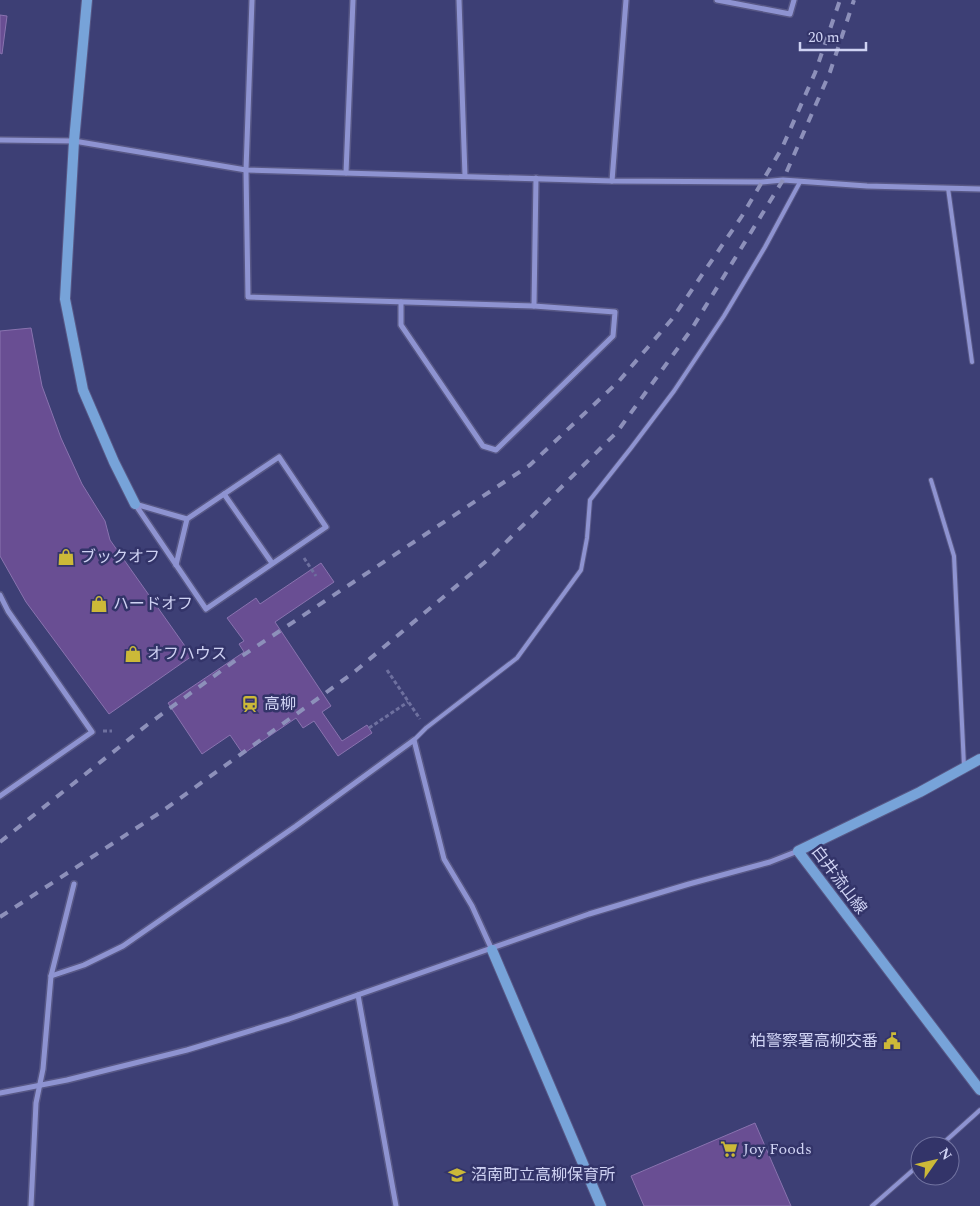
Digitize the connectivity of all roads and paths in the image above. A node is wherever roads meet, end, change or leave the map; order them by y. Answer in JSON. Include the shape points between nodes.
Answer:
{"nodes":[{"id":1,"x":87,"y":0,"type":"edge"},
{"id":2,"x":252,"y":0,"type":"edge"},
{"id":3,"x":353,"y":0,"type":"edge"},
{"id":4,"x":459,"y":0,"type":"edge"},
{"id":5,"x":626,"y":0,"type":"edge"},
{"id":6,"x":717,"y":0,"type":"edge"},
{"id":7,"x":794,"y":0,"type":"edge"},
{"id":8,"x":0,"y":140,"type":"edge"},
{"id":9,"x":74,"y":141,"type":"junction"},
{"id":10,"x":246,"y":170,"type":"junction"},
{"id":11,"x":346,"y":173,"type":"junction"},
{"id":12,"x":464,"y":176,"type":"junction"},
{"id":13,"x":536,"y":178,"type":"junction"},
{"id":14,"x":612,"y":181,"type":"junction"},
{"id":15,"x":800,"y":182,"type":"junction"},
{"id":16,"x":948,"y":188,"type":"junction"},
{"id":17,"x":980,"y":189,"type":"edge"},
{"id":18,"x":401,"y":302,"type":"junction"},
{"id":19,"x":534,"y":306,"type":"junction"},
{"id":20,"x":972,"y":362,"type":"dead end"},
{"id":21,"x":931,"y":480,"type":"dead end"},
{"id":22,"x":224,"y":494,"type":"junction"},
{"id":23,"x":135,"y":504,"type":"junction"},
{"id":24,"x":187,"y":519,"type":"junction"},
{"id":25,"x":303,"y":557,"type":"dead end"},
{"id":26,"x":272,"y":564,"type":"junction"},
{"id":27,"x":176,"y":565,"type":"junction"},
{"id":28,"x":316,"y":576,"type":"dead end"},
{"id":29,"x":0,"y":595,"type":"edge"},
{"id":30,"x":387,"y":670,"type":"dead end"},
{"id":31,"x":409,"y":702,"type":"junction"},
{"id":32,"x":369,"y":728,"type":"dead end"},
{"id":33,"x":426,"y":728,"type":"junction"},
{"id":34,"x":414,"y":740,"type":"junction"},
{"id":35,"x":980,"y":759,"type":"edge"},
{"id":36,"x":964,"y":768,"type":"junction"},
{"id":37,"x":0,"y":796,"type":"edge"},
{"id":38,"x":798,"y":851,"type":"junction"},
{"id":39,"x":74,"y":884,"type":"dead end"},
{"id":40,"x":492,"y":950,"type":"junction"},
{"id":41,"x":51,"y":976,"type":"junction"},
{"id":42,"x":358,"y":995,"type":"junction"},
{"id":43,"x":38,"y":1086,"type":"junction"},
{"id":44,"x":980,"y":1090,"type":"edge"},
{"id":45,"x":0,"y":1093,"type":"edge"},
{"id":46,"x":980,"y":1110,"type":"edge"},
{"id":47,"x":951,"y":1136,"type":"edge"},
{"id":48,"x":910,"y":1173,"type":"edge"},
{"id":49,"x":31,"y":1206,"type":"edge"},
{"id":50,"x":396,"y":1206,"type":"edge"},
{"id":51,"x":601,"y":1206,"type":"edge"},
{"id":52,"x":872,"y":1206,"type":"edge"}],
"edges":[{"from":1,"to":9,"type":"street"},
{"from":2,"to":10,"type":"street"},
{"from":3,"to":11,"type":"street"},
{"from":4,"to":12,"type":"street"},
{"from":5,"to":14,"type":"street"},
{"from":6,"to":7,"type":"street","via":[[790,14]]},
{"from":8,"to":9,"type":"street"},
{"from":9,"to":10,"type":"street"},
{"from":9,"to":23,"type":"street","via":[[65,299],[83,390]]},
{"from":10,"to":11,"type":"street"},
{"from":10,"to":18,"type":"street","via":[[248,297]]},
{"from":11,"to":12,"type":"street"},
{"from":12,"to":13,"type":"street"},
{"from":13,"to":14,"type":"street"},
{"from":13,"to":19,"type":"street"},
{"from":14,"to":15,"type":"street"},
{"from":15,"to":16,"type":"street"},
{"from":15,"to":33,"type":"lane","via":[[724,316],[674,392],[590,500],[581,570],[517,658]]},
{"from":16,"to":17,"type":"street"},
{"from":16,"to":20,"type":"lane"},
{"from":18,"to":19,"type":"street"},
{"from":18,"to":19,"type":"street","via":[[401,325],[483,446],[496,450],[613,336],[615,312]]},
{"from":21,"to":36,"type":"lane","via":[[954,556]]},
{"from":22,"to":24,"type":"street"},
{"from":22,"to":26,"type":"street"},
{"from":22,"to":26,"type":"street","via":[[279,457],[326,527]]},
{"from":23,"to":24,"type":"street"},
{"from":23,"to":27,"type":"street"},
{"from":24,"to":27,"type":"street"},
{"from":25,"to":28,"type":"path"},
{"from":26,"to":27,"type":"street","via":[[206,609]]},
{"from":29,"to":37,"type":"street","via":[[92,732]]},
{"from":30,"to":31,"type":"path"},
{"from":31,"to":32,"type":"path"},
{"from":31,"to":33,"type":"path"},
{"from":33,"to":34,"type":"lane"},
{"from":34,"to":40,"type":"street","via":[[444,859],[472,906]]},
{"from":34,"to":41,"type":"street","via":[[123,946],[84,965]]},
{"from":35,"to":36,"type":"street","name":"白井流山線"},
{"from":36,"to":38,"type":"street","name":"白井流山線"},
{"from":38,"to":40,"type":"street","via":[[589,914]]},
{"from":38,"to":44,"type":"street","name":"白井流山線"},
{"from":39,"to":41,"type":"street"},
{"from":40,"to":42,"type":"street"},
{"from":40,"to":51,"type":"street"},
{"from":41,"to":43,"type":"street","via":[[43,1069]]},
{"from":42,"to":43,"type":"street","via":[[187,1050]]},
{"from":42,"to":50,"type":"street"},
{"from":43,"to":45,"type":"street"},
{"from":43,"to":49,"type":"street"},
{"from":46,"to":47,"type":"lane"},
{"from":48,"to":52,"type":"lane"}]}
